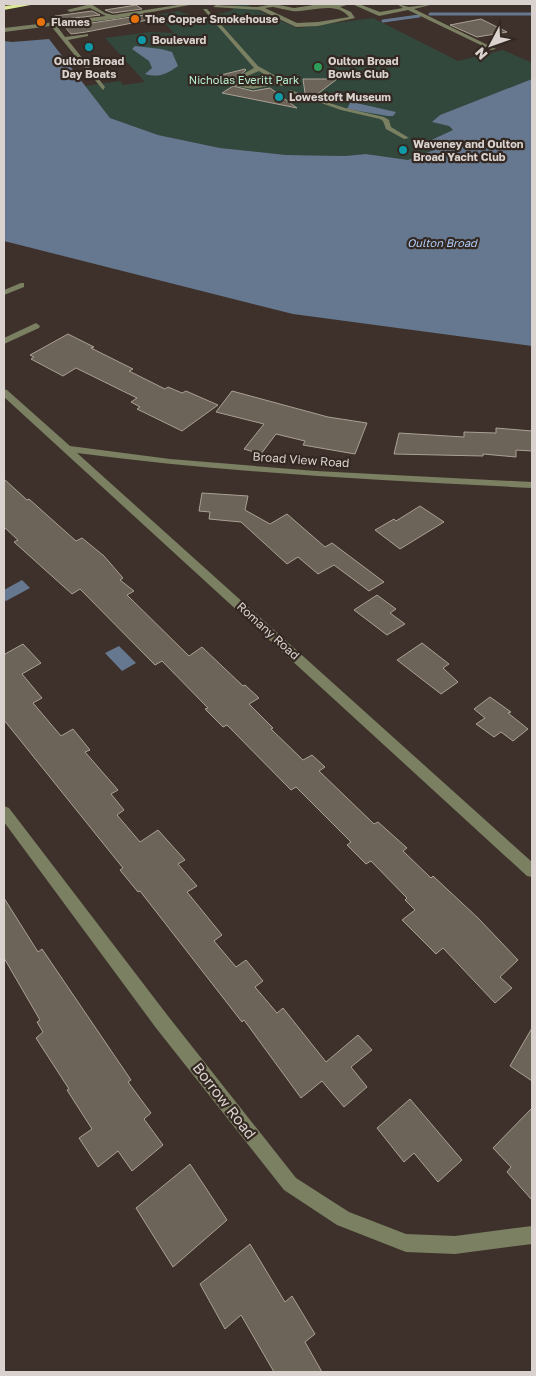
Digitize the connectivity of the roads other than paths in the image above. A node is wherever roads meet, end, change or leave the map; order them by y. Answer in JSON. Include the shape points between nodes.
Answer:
{"nodes":[{"id":1,"x":33,"y":4,"type":"edge"},
{"id":2,"x":192,"y":4,"type":"edge"},
{"id":3,"x":348,"y":4,"type":"edge"},
{"id":4,"x":355,"y":4,"type":"edge"},
{"id":5,"x":400,"y":4,"type":"edge"},
{"id":6,"x":432,"y":4,"type":"edge"},
{"id":7,"x":218,"y":5,"type":"edge"},
{"id":8,"x":334,"y":6,"type":"junction"},
{"id":9,"x":169,"y":8,"type":"junction"},
{"id":10,"x":260,"y":8,"type":"junction"},
{"id":11,"x":4,"y":9,"type":"edge"},
{"id":12,"x":410,"y":9,"type":"junction"},
{"id":13,"x":70,"y":10,"type":"dead end"},
{"id":14,"x":206,"y":10,"type":"junction"},
{"id":15,"x":114,"y":18,"type":"junction"},
{"id":16,"x":53,"y":26,"type":"junction"},
{"id":17,"x":4,"y":30,"type":"edge"},
{"id":18,"x":86,"y":36,"type":"dead end"},
{"id":19,"x":65,"y":40,"type":"junction"},
{"id":20,"x":493,"y":49,"type":"dead end"},
{"id":21,"x":258,"y":69,"type":"junction"},
{"id":22,"x":282,"y":83,"type":"junction"},
{"id":23,"x":103,"y":88,"type":"dead end"},
{"id":24,"x":406,"y":138,"type":"dead end"},
{"id":25,"x":21,"y":284,"type":"dead end"},
{"id":26,"x":4,"y":293,"type":"edge"},
{"id":27,"x":36,"y":326,"type":"dead end"},
{"id":28,"x":4,"y":340,"type":"edge"},
{"id":29,"x":4,"y":392,"type":"edge"},
{"id":30,"x":69,"y":450,"type":"junction"},
{"id":31,"x":532,"y":485,"type":"edge"},
{"id":32,"x":4,"y":812,"type":"edge"},
{"id":33,"x":532,"y":871,"type":"edge"},
{"id":34,"x":532,"y":1234,"type":"edge"}],
"edges":[{"from":1,"to":11,"type":"highway"},
{"from":2,"to":9,"type":"street"},
{"from":3,"to":8,"type":"street"},
{"from":4,"to":12,"type":"street","via":[[379,14]]},
{"from":5,"to":12,"type":"street"},
{"from":6,"to":12,"type":"street"},
{"from":7,"to":10,"type":"street"},
{"from":7,"to":14,"type":"street"},
{"from":8,"to":10,"type":"street","via":[[294,10],[273,6]]},
{"from":8,"to":10,"type":"street","via":[[352,18],[296,25]]},
{"from":9,"to":14,"type":"street"},
{"from":9,"to":15,"type":"street"},
{"from":12,"to":20,"type":"street"},
{"from":13,"to":15,"type":"street","via":[[91,6]]},
{"from":14,"to":21,"type":"street"},
{"from":15,"to":16,"type":"street"},
{"from":16,"to":17,"type":"street"},
{"from":16,"to":19,"type":"street"},
{"from":18,"to":19,"type":"street"},
{"from":19,"to":23,"type":"street"},
{"from":21,"to":22,"type":"street"},
{"from":21,"to":22,"type":"street","via":[[239,79],[237,85]]},
{"from":22,"to":24,"type":"street","via":[[277,89],[284,92],[292,91],[343,109],[382,118],[388,128]]},
{"from":25,"to":26,"type":"street"},
{"from":27,"to":28,"type":"street"},
{"from":29,"to":30,"type":"street","name":"Romany Road"},
{"from":30,"to":31,"type":"street","name":"Broad View Road","via":[[316,474]]},
{"from":30,"to":33,"type":"street","name":"Romany Road"},
{"from":32,"to":34,"type":"street","name":"Borrow Road","via":[[162,1022],[290,1184],[343,1219],[406,1243],[455,1245]]}]}
